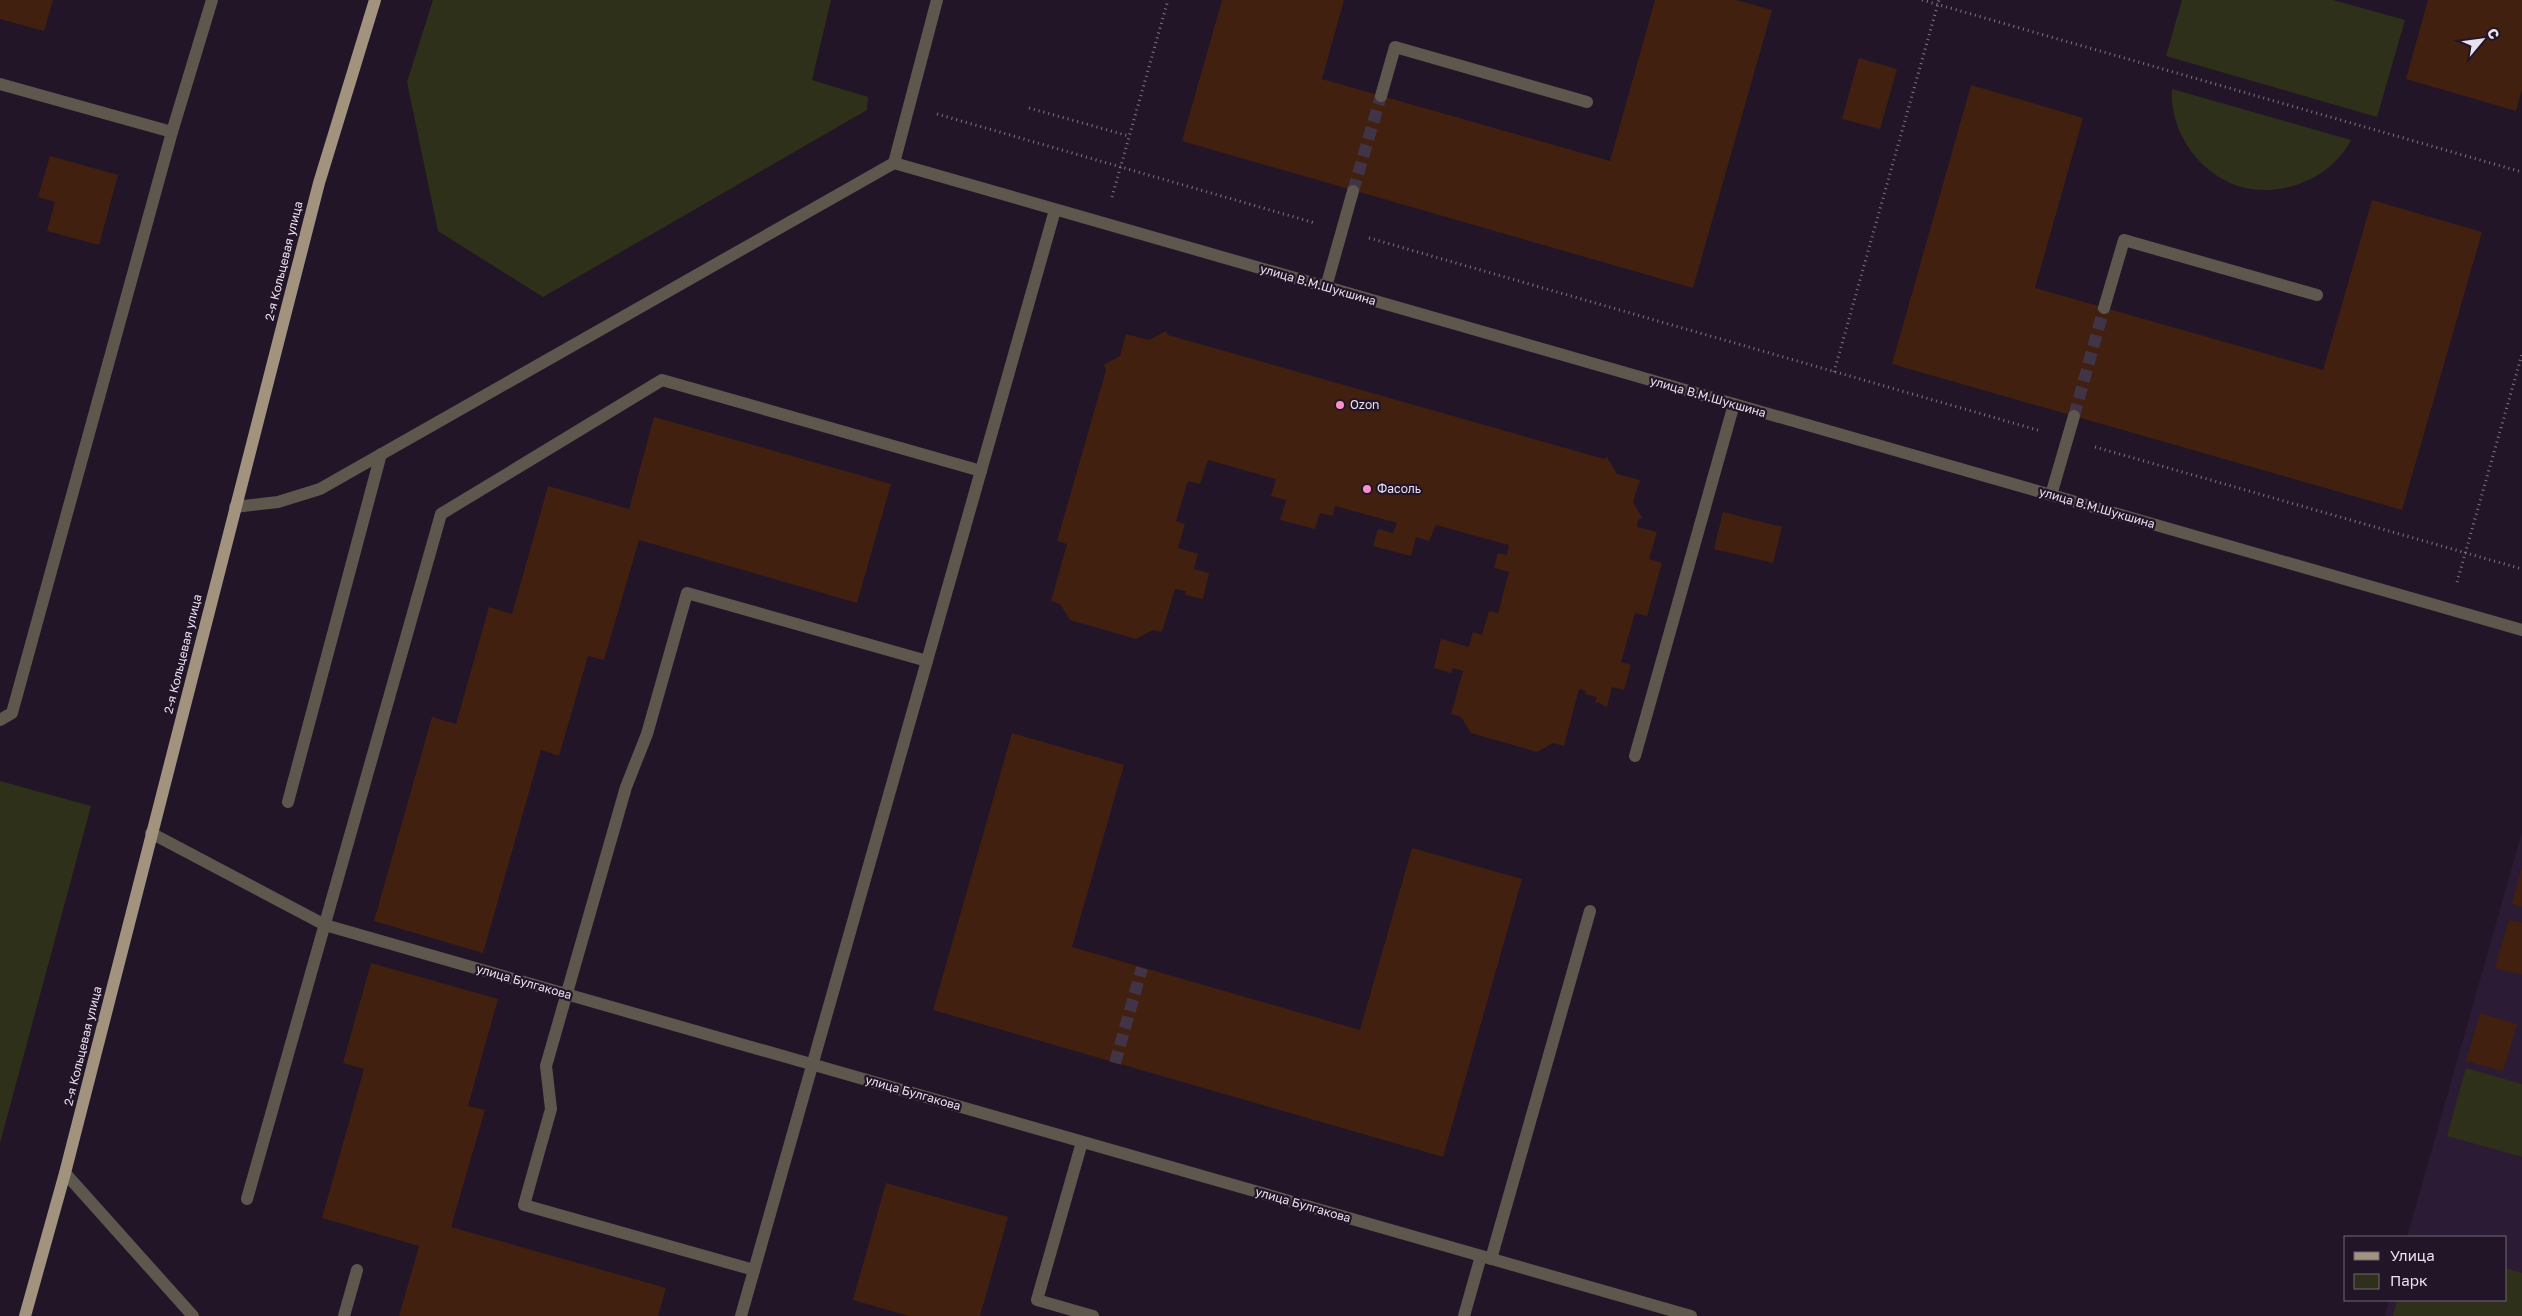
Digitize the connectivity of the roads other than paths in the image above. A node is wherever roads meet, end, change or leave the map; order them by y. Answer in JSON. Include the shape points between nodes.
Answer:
{"nodes":[{"id":1,"x":212,"y":0,"type":"edge"},
{"id":2,"x":375,"y":0,"type":"edge"},
{"id":3,"x":937,"y":0,"type":"edge"},
{"id":4,"x":0,"y":84,"type":"edge"},
{"id":5,"x":1381,"y":96,"type":"tunnel mouth"},
{"id":6,"x":1587,"y":102,"type":"dead end"},
{"id":7,"x":172,"y":132,"type":"junction"},
{"id":8,"x":894,"y":163,"type":"junction"},
{"id":9,"x":1353,"y":191,"type":"tunnel mouth"},
{"id":10,"x":1055,"y":210,"type":"junction"},
{"id":11,"x":1326,"y":288,"type":"junction"},
{"id":12,"x":2317,"y":295,"type":"dead end"},
{"id":13,"x":2104,"y":308,"type":"tunnel mouth"},
{"id":14,"x":1734,"y":404,"type":"junction"},
{"id":15,"x":2074,"y":416,"type":"tunnel mouth"},
{"id":16,"x":381,"y":454,"type":"junction"},
{"id":17,"x":981,"y":471,"type":"junction"},
{"id":18,"x":2051,"y":495,"type":"junction"},
{"id":19,"x":235,"y":507,"type":"junction"},
{"id":20,"x":2522,"y":630,"type":"edge"},
{"id":21,"x":927,"y":661,"type":"junction"},
{"id":22,"x":0,"y":720,"type":"edge"},
{"id":23,"x":1635,"y":756,"type":"dead end"},
{"id":24,"x":288,"y":802,"type":"dead end"},
{"id":25,"x":151,"y":833,"type":"junction"},
{"id":26,"x":1590,"y":911,"type":"dead end"},
{"id":27,"x":325,"y":925,"type":"junction"},
{"id":28,"x":567,"y":994,"type":"junction"},
{"id":29,"x":812,"y":1064,"type":"junction"},
{"id":30,"x":1082,"y":1142,"type":"junction"},
{"id":31,"x":65,"y":1174,"type":"junction"},
{"id":32,"x":247,"y":1199,"type":"dead end"},
{"id":33,"x":1486,"y":1258,"type":"junction"},
{"id":34,"x":357,"y":1270,"type":"dead end"},
{"id":35,"x":754,"y":1270,"type":"junction"},
{"id":36,"x":25,"y":1316,"type":"edge"},
{"id":37,"x":193,"y":1316,"type":"edge"},
{"id":38,"x":344,"y":1316,"type":"edge"},
{"id":39,"x":741,"y":1316,"type":"edge"},
{"id":40,"x":1093,"y":1316,"type":"edge"},
{"id":41,"x":1464,"y":1316,"type":"edge"},
{"id":42,"x":1691,"y":1316,"type":"edge"}],
"edges":[{"from":1,"to":7,"type":"street"},
{"from":2,"to":19,"type":"main road","name":"2-я Кольцевая улица","via":[[319,183]]},
{"from":3,"to":8,"type":"street"},
{"from":4,"to":7,"type":"street"},
{"from":5,"to":6,"type":"street","via":[[1395,46]]},
{"from":7,"to":22,"type":"street","via":[[12,713]]},
{"from":8,"to":10,"type":"street","name":"улица В.М.Шукшина"},
{"from":8,"to":16,"type":"street"},
{"from":9,"to":11,"type":"street"},
{"from":10,"to":11,"type":"street","name":"улица В.М.Шукшина"},
{"from":10,"to":17,"type":"street"},
{"from":11,"to":14,"type":"street","name":"улица В.М.Шукшина"},
{"from":12,"to":13,"type":"street","via":[[2124,240]]},
{"from":14,"to":18,"type":"street","name":"улица В.М.Шукшина"},
{"from":14,"to":23,"type":"street"},
{"from":15,"to":18,"type":"street"},
{"from":16,"to":19,"type":"street","via":[[320,489],[278,502]]},
{"from":16,"to":24,"type":"street"},
{"from":17,"to":21,"type":"street"},
{"from":17,"to":27,"type":"street","via":[[662,380],[442,514]]},
{"from":18,"to":20,"type":"street","name":"улица В.М.Шукшина"},
{"from":19,"to":25,"type":"main road","name":"2-я Кольцевая улица"},
{"from":21,"to":28,"type":"street","via":[[687,593],[648,734],[626,787]]},
{"from":21,"to":29,"type":"street"},
{"from":25,"to":27,"type":"street","name":"улица Булгакова"},
{"from":25,"to":31,"type":"main road","name":"2-я Кольцевая улица"},
{"from":26,"to":33,"type":"street"},
{"from":27,"to":28,"type":"street","name":"улица Булгакова"},
{"from":27,"to":32,"type":"street"},
{"from":28,"to":29,"type":"street","name":"улица Булгакова"},
{"from":28,"to":35,"type":"street","via":[[546,1066],[551,1109],[524,1204]]},
{"from":29,"to":30,"type":"street","name":"улица Булгакова"},
{"from":29,"to":35,"type":"street"},
{"from":30,"to":33,"type":"street","name":"улица Булгакова"},
{"from":30,"to":40,"type":"street","via":[[1037,1300]]},
{"from":31,"to":36,"type":"main road","name":"2-я Кольцевая улица"},
{"from":31,"to":37,"type":"street"},
{"from":33,"to":41,"type":"street"},
{"from":33,"to":42,"type":"street","name":"улица Булгакова"},
{"from":34,"to":38,"type":"street"},
{"from":35,"to":39,"type":"street"}]}
